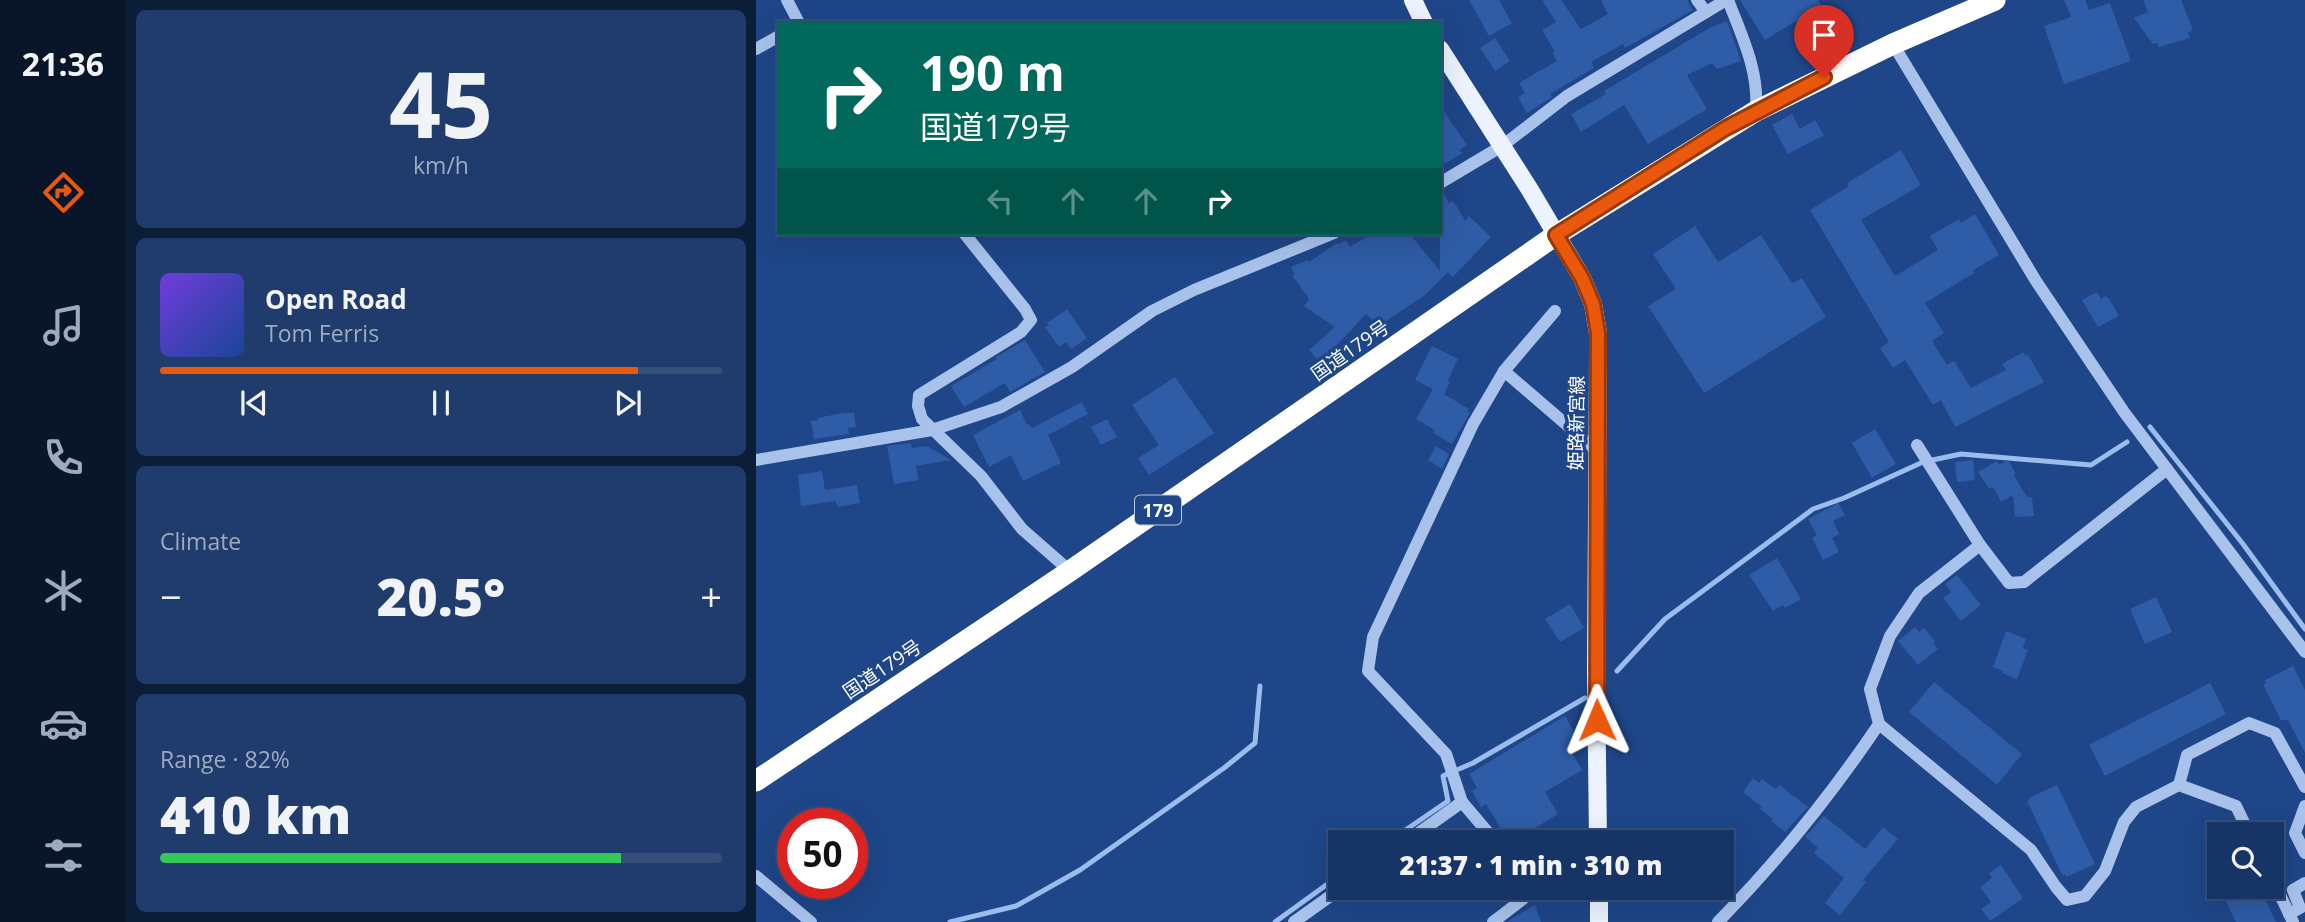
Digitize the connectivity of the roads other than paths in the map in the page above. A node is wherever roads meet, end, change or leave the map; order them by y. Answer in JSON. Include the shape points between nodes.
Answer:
{"nodes":[{"id":1,"x":787,"y":0,"type":"edge"},
{"id":2,"x":1413,"y":0,"type":"edge"},
{"id":3,"x":1697,"y":0,"type":"edge"},
{"id":4,"x":1727,"y":0,"type":"edge"},
{"id":5,"x":1995,"y":0,"type":"edge"},
{"id":6,"x":1706,"y":12,"type":"junction"},
{"id":7,"x":798,"y":21,"type":"edge"},
{"id":8,"x":1423,"y":21,"type":"edge"},
{"id":9,"x":777,"y":37,"type":"edge"},
{"id":10,"x":1893,"y":44,"type":"junction"},
{"id":11,"x":756,"y":49,"type":"edge"},
{"id":12,"x":1442,"y":52,"type":"edge"},
{"id":13,"x":1756,"y":111,"type":"junction"},
{"id":14,"x":1502,"y":146,"type":"junction"},
{"id":15,"x":1442,"y":182,"type":"edge"},
{"id":16,"x":966,"y":235,"type":"edge"},
{"id":17,"x":1329,"y":235,"type":"edge"},
{"id":18,"x":1556,"y":235,"type":"junction"},
{"id":19,"x":1555,"y":311,"type":"dead end"},
{"id":20,"x":1504,"y":371,"type":"junction"},
{"id":21,"x":932,"y":430,"type":"junction"},
{"id":22,"x":1917,"y":445,"type":"dead end"},
{"id":23,"x":1597,"y":451,"type":"junction"},
{"id":24,"x":756,"y":460,"type":"edge"},
{"id":25,"x":2167,"y":469,"type":"junction"},
{"id":26,"x":1980,"y":545,"type":"junction"},
{"id":27,"x":1070,"y":571,"type":"junction"},
{"id":28,"x":2305,"y":652,"type":"edge"},
{"id":29,"x":1879,"y":723,"type":"junction"},
{"id":30,"x":756,"y":781,"type":"edge"},
{"id":31,"x":2179,"y":785,"type":"junction"},
{"id":32,"x":2305,"y":787,"type":"edge"},
{"id":33,"x":1462,"y":802,"type":"junction"},
{"id":34,"x":2305,"y":806,"type":"edge"},
{"id":35,"x":2244,"y":822,"type":"edge"},
{"id":36,"x":1423,"y":830,"type":"edge"},
{"id":37,"x":1486,"y":830,"type":"edge"},
{"id":38,"x":1598,"y":830,"type":"edge"},
{"id":39,"x":2305,"y":853,"type":"edge"},
{"id":40,"x":756,"y":876,"type":"edge"},
{"id":41,"x":2305,"y":883,"type":"edge"},
{"id":42,"x":2282,"y":899,"type":"edge"},
{"id":43,"x":1329,"y":900,"type":"edge"},
{"id":44,"x":1521,"y":900,"type":"edge"},
{"id":45,"x":1599,"y":900,"type":"edge"},
{"id":46,"x":1310,"y":918,"type":"edge"},
{"id":47,"x":2291,"y":918,"type":"edge"},
{"id":48,"x":811,"y":922,"type":"edge"},
{"id":49,"x":1294,"y":922,"type":"edge"},
{"id":50,"x":1493,"y":922,"type":"edge"},
{"id":51,"x":1599,"y":922,"type":"edge"},
{"id":52,"x":1718,"y":922,"type":"edge"}],
"edges":[{"from":1,"to":7,"type":"street"},
{"from":2,"to":8,"type":"main road"},
{"from":3,"to":6,"type":"street"},
{"from":4,"to":6,"type":"street"},
{"from":4,"to":13,"type":"street","via":[[1751,57]]},
{"from":5,"to":10,"type":"highway","name":"国道179号","number":"179"},
{"from":6,"to":14,"type":"street","via":[[1567,96]]},
{"from":9,"to":11,"type":"street"},
{"from":10,"to":13,"type":"highway","name":"国道179号","number":"179"},
{"from":10,"to":25,"type":"street","via":[[2036,281]]},
{"from":12,"to":14,"type":"main road","name":"姫路新宮線"},
{"from":13,"to":18,"type":"highway","name":"国道179号","number":"179"},
{"from":14,"to":15,"type":"street"},
{"from":14,"to":18,"type":"main road","name":"姫路新宮線"},
{"from":16,"to":21,"type":"street","via":[[1031,320],[1021,332],[919,396],[922,419]]},
{"from":17,"to":21,"type":"street","via":[[1194,290],[1152,311],[1072,367],[1001,407]]},
{"from":18,"to":23,"type":"main road","name":"姫路新宮線","via":[[1593,304],[1598,344]]},
{"from":18,"to":27,"type":"highway","name":"国道179号","number":"179"},
{"from":19,"to":20,"type":"street"},
{"from":20,"to":23,"type":"street"},
{"from":20,"to":33,"type":"street","via":[[1473,424],[1373,637],[1368,671],[1446,754]]},
{"from":21,"to":24,"type":"street"},
{"from":21,"to":27,"type":"street","via":[[981,476],[1022,529]]},
{"from":22,"to":26,"type":"street"},
{"from":23,"to":38,"type":"main road","name":"姫路新宮線"},
{"from":25,"to":26,"type":"street","via":[[2024,582],[2009,583]]},
{"from":25,"to":28,"type":"street"},
{"from":26,"to":29,"type":"street","via":[[1919,593],[1890,636],[1870,689]]},
{"from":27,"to":30,"type":"highway","name":"国道179号","number":"179"},
{"from":29,"to":31,"type":"street","via":[[2031,850],[2067,900],[2085,896],[2105,871],[2124,822],[2136,807]]},
{"from":29,"to":52,"type":"street","via":[[1844,776]]},
{"from":31,"to":32,"type":"street","via":[[2187,755],[2249,723],[2275,733]]},
{"from":31,"to":35,"type":"street","via":[[2236,806]]},
{"from":33,"to":36,"type":"street"},
{"from":33,"to":37,"type":"street"},
{"from":34,"to":39,"type":"street","via":[[2295,833]]},
{"from":40,"to":48,"type":"street"},
{"from":41,"to":47,"type":"street","via":[[2293,890],[2301,908]]},
{"from":42,"to":47,"type":"street"},
{"from":43,"to":46,"type":"street"},
{"from":44,"to":50,"type":"street"},
{"from":45,"to":51,"type":"main road"},
{"from":46,"to":49,"type":"street"}]}
